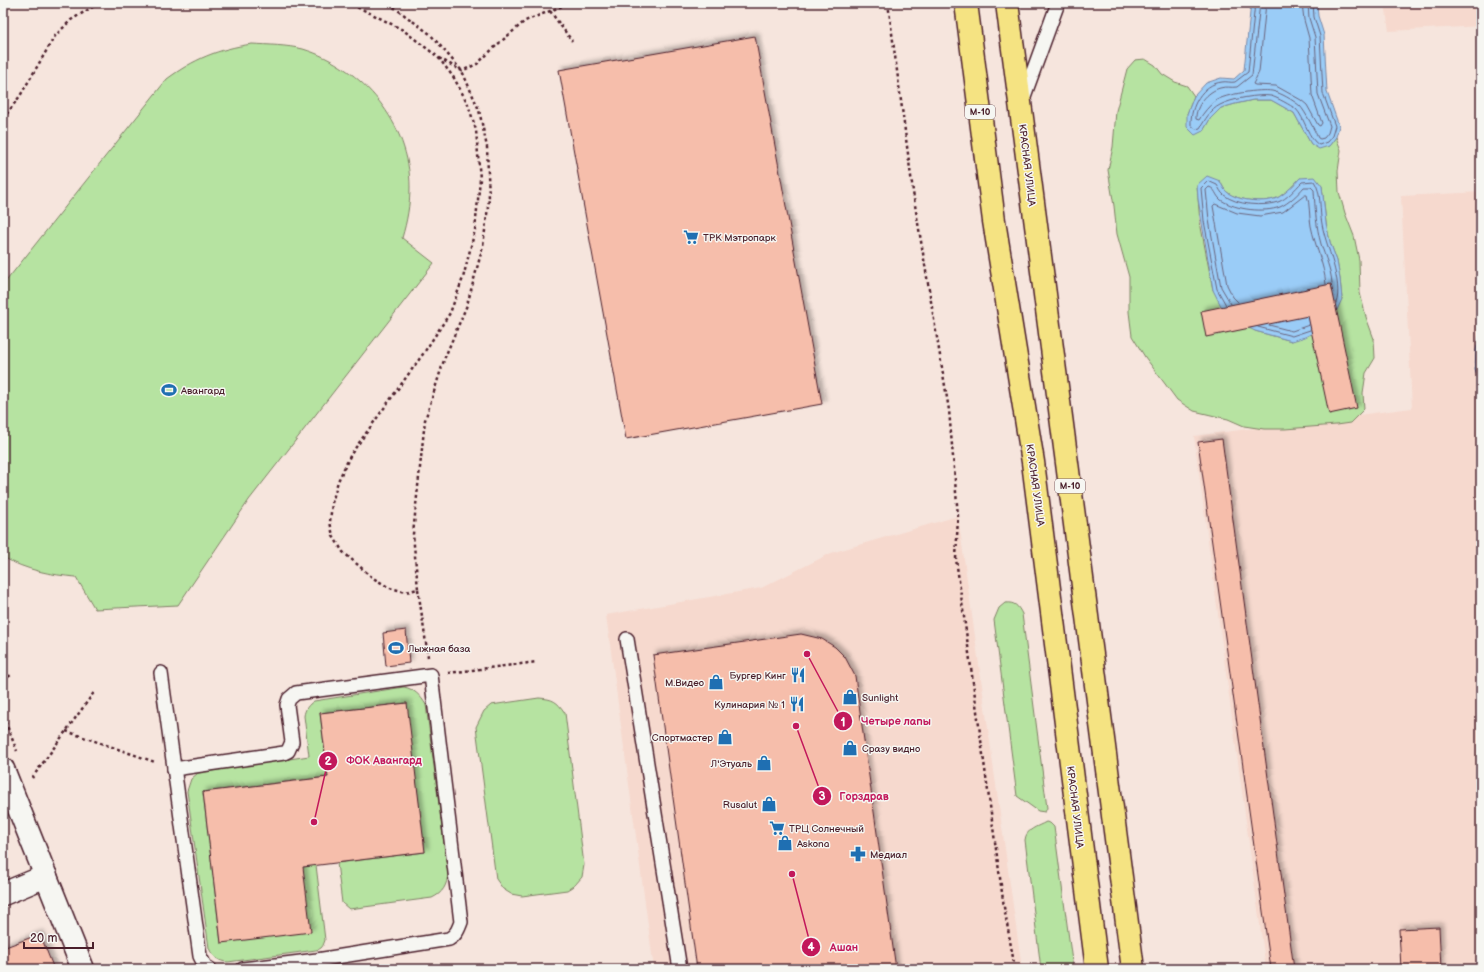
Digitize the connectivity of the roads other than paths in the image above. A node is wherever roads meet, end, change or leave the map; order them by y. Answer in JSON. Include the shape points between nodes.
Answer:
{"nodes":[{"id":1,"x":966,"y":3,"type":"edge"},
{"id":2,"x":1007,"y":3,"type":"edge"},
{"id":3,"x":1058,"y":3,"type":"edge"},
{"id":4,"x":1020,"y":106,"type":"junction"},
{"id":5,"x":627,"y":639,"type":"dead end"},
{"id":6,"x":161,"y":673,"type":"dead end"},
{"id":7,"x":3,"y":768,"type":"edge"},
{"id":8,"x":174,"y":769,"type":"junction"},
{"id":9,"x":46,"y":876,"type":"junction"},
{"id":10,"x":3,"y":894,"type":"edge"},
{"id":11,"x":317,"y":964,"type":"edge"},
{"id":12,"x":83,"y":969,"type":"edge"},
{"id":13,"x":210,"y":969,"type":"edge"},
{"id":14,"x":243,"y":969,"type":"edge"},
{"id":15,"x":680,"y":969,"type":"edge"},
{"id":16,"x":1097,"y":969,"type":"edge"},
{"id":17,"x":1133,"y":969,"type":"edge"}],
"edges":[{"from":1,"to":16,"type":"highway","name":"КРАСНАЯ УЛИЦА","number":"М-10","via":[[994,221],[1033,462]]},
{"from":2,"to":4,"type":"highway","name":"КРАСНАЯ УЛИЦА","number":"М-10"},
{"from":3,"to":4,"type":"lane"},
{"from":4,"to":17,"type":"highway","name":"КРАСНАЯ УЛИЦА","number":"М-10"},
{"from":5,"to":15,"type":"lane"},
{"from":6,"to":8,"type":"lane"},
{"from":7,"to":9,"type":"street"},
{"from":8,"to":11,"type":"lane","via":[[288,751],[292,742],[286,704],[296,694],[431,675],[461,922],[458,931],[449,939]]},
{"from":8,"to":13,"type":"lane","via":[[200,956],[205,966]]},
{"from":9,"to":10,"type":"street"},
{"from":9,"to":12,"type":"street"},
{"from":11,"to":14,"type":"lane"}]}
